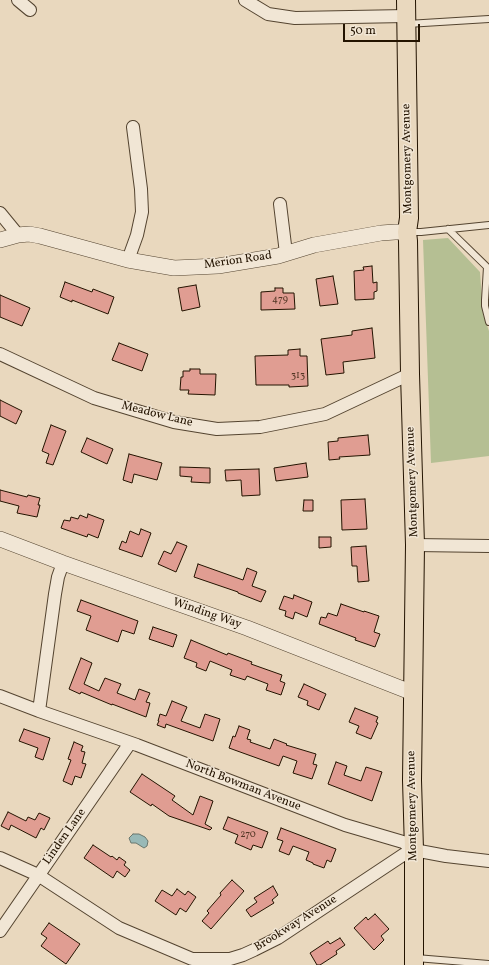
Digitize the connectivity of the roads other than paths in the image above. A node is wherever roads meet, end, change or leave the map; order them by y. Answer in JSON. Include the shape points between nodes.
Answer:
{"nodes":[{"id":1,"x":18,"y":0,"type":"edge"},
{"id":2,"x":245,"y":0,"type":"edge"},
{"id":3,"x":30,"y":10,"type":"dead end"},
{"id":4,"x":406,"y":14,"type":"edge"},
{"id":5,"x":489,"y":19,"type":"edge"},
{"id":6,"x":133,"y":127,"type":"dead end"},
{"id":7,"x":280,"y":204,"type":"dead end"},
{"id":8,"x":0,"y":213,"type":"edge"},
{"id":9,"x":489,"y":225,"type":"edge"},
{"id":10,"x":448,"y":229,"type":"junction"},
{"id":11,"x":407,"y":232,"type":"junction"},
{"id":12,"x":18,"y":234,"type":"junction"},
{"id":13,"x":0,"y":240,"type":"edge"},
{"id":14,"x":286,"y":253,"type":"junction"},
{"id":15,"x":128,"y":260,"type":"junction"},
{"id":16,"x":489,"y":322,"type":"edge"},
{"id":17,"x":0,"y":354,"type":"edge"},
{"id":18,"x":410,"y":374,"type":"junction"},
{"id":19,"x":0,"y":539,"type":"edge"},
{"id":20,"x":415,"y":545,"type":"junction"},
{"id":21,"x":489,"y":546,"type":"edge"},
{"id":22,"x":63,"y":563,"type":"junction"},
{"id":23,"x":413,"y":693,"type":"junction"},
{"id":24,"x":0,"y":696,"type":"edge"},
{"id":25,"x":39,"y":711,"type":"junction"},
{"id":26,"x":130,"y":743,"type":"junction"},
{"id":27,"x":414,"y":850,"type":"junction"},
{"id":28,"x":0,"y":858,"type":"edge"},
{"id":29,"x":489,"y":861,"type":"edge"},
{"id":30,"x":38,"y":875,"type":"junction"},
{"id":31,"x":0,"y":931,"type":"edge"},
{"id":32,"x":191,"y":962,"type":"edge"},
{"id":33,"x":230,"y":962,"type":"edge"},
{"id":34,"x":414,"y":962,"type":"edge"},
{"id":35,"x":489,"y":964,"type":"edge"}],
"edges":[{"from":1,"to":3,"type":"street"},
{"from":2,"to":4,"type":"street","via":[[268,14],[295,18]]},
{"from":4,"to":5,"type":"lane"},
{"from":4,"to":11,"type":"main road","name":"Montgomery Avenue","via":[[409,218]]},
{"from":6,"to":15,"type":"street","via":[[142,212]]},
{"from":7,"to":14,"type":"street"},
{"from":8,"to":12,"type":"street"},
{"from":9,"to":10,"type":"lane"},
{"from":10,"to":11,"type":"lane"},
{"from":10,"to":16,"type":"lane","via":[[487,267],[484,300]]},
{"from":11,"to":14,"type":"street","name":"Merion Road","via":[[388,232],[314,245]]},
{"from":11,"to":18,"type":"main road","name":"Montgomery Avenue"},
{"from":12,"to":13,"type":"street","name":"Merion Road"},
{"from":12,"to":15,"type":"street","name":"Merion Road","via":[[40,236]]},
{"from":14,"to":15,"type":"street","name":"Merion Road","via":[[218,266],[174,268]]},
{"from":17,"to":18,"type":"street","name":"Meadow Lane","via":[[94,398],[174,422],[217,429],[260,427],[325,414]]},
{"from":18,"to":20,"type":"main road","name":"Montgomery Avenue"},
{"from":19,"to":22,"type":"street","name":"Winding Way"},
{"from":20,"to":21,"type":"street"},
{"from":20,"to":23,"type":"main road","name":"Montgomery Avenue"},
{"from":22,"to":23,"type":"street","name":"Winding Way","via":[[247,628]]},
{"from":22,"to":25,"type":"street","via":[[55,594]]},
{"from":23,"to":27,"type":"main road","name":"Montgomery Avenue"},
{"from":24,"to":25,"type":"street","name":"North Bowman Avenue"},
{"from":25,"to":26,"type":"street","name":"North Bowman Avenue"},
{"from":26,"to":27,"type":"street","name":"North Bowman Avenue","via":[[345,825],[403,842]]},
{"from":26,"to":30,"type":"street","name":"Linden Lane"},
{"from":27,"to":29,"type":"street","name":"North Bowman Avenue"},
{"from":27,"to":33,"type":"street","name":"Brookway Avenue","via":[[278,938]]},
{"from":27,"to":34,"type":"main road","name":"Montgomery Avenue"},
{"from":28,"to":30,"type":"street","name":"Brookway Avenue"},
{"from":30,"to":31,"type":"street","name":"Linden Lane"},
{"from":30,"to":32,"type":"street","name":"Brookway Avenue","via":[[119,928]]},
{"from":32,"to":33,"type":"street","name":"Brookway Avenue"},
{"from":34,"to":35,"type":"lane"}]}
